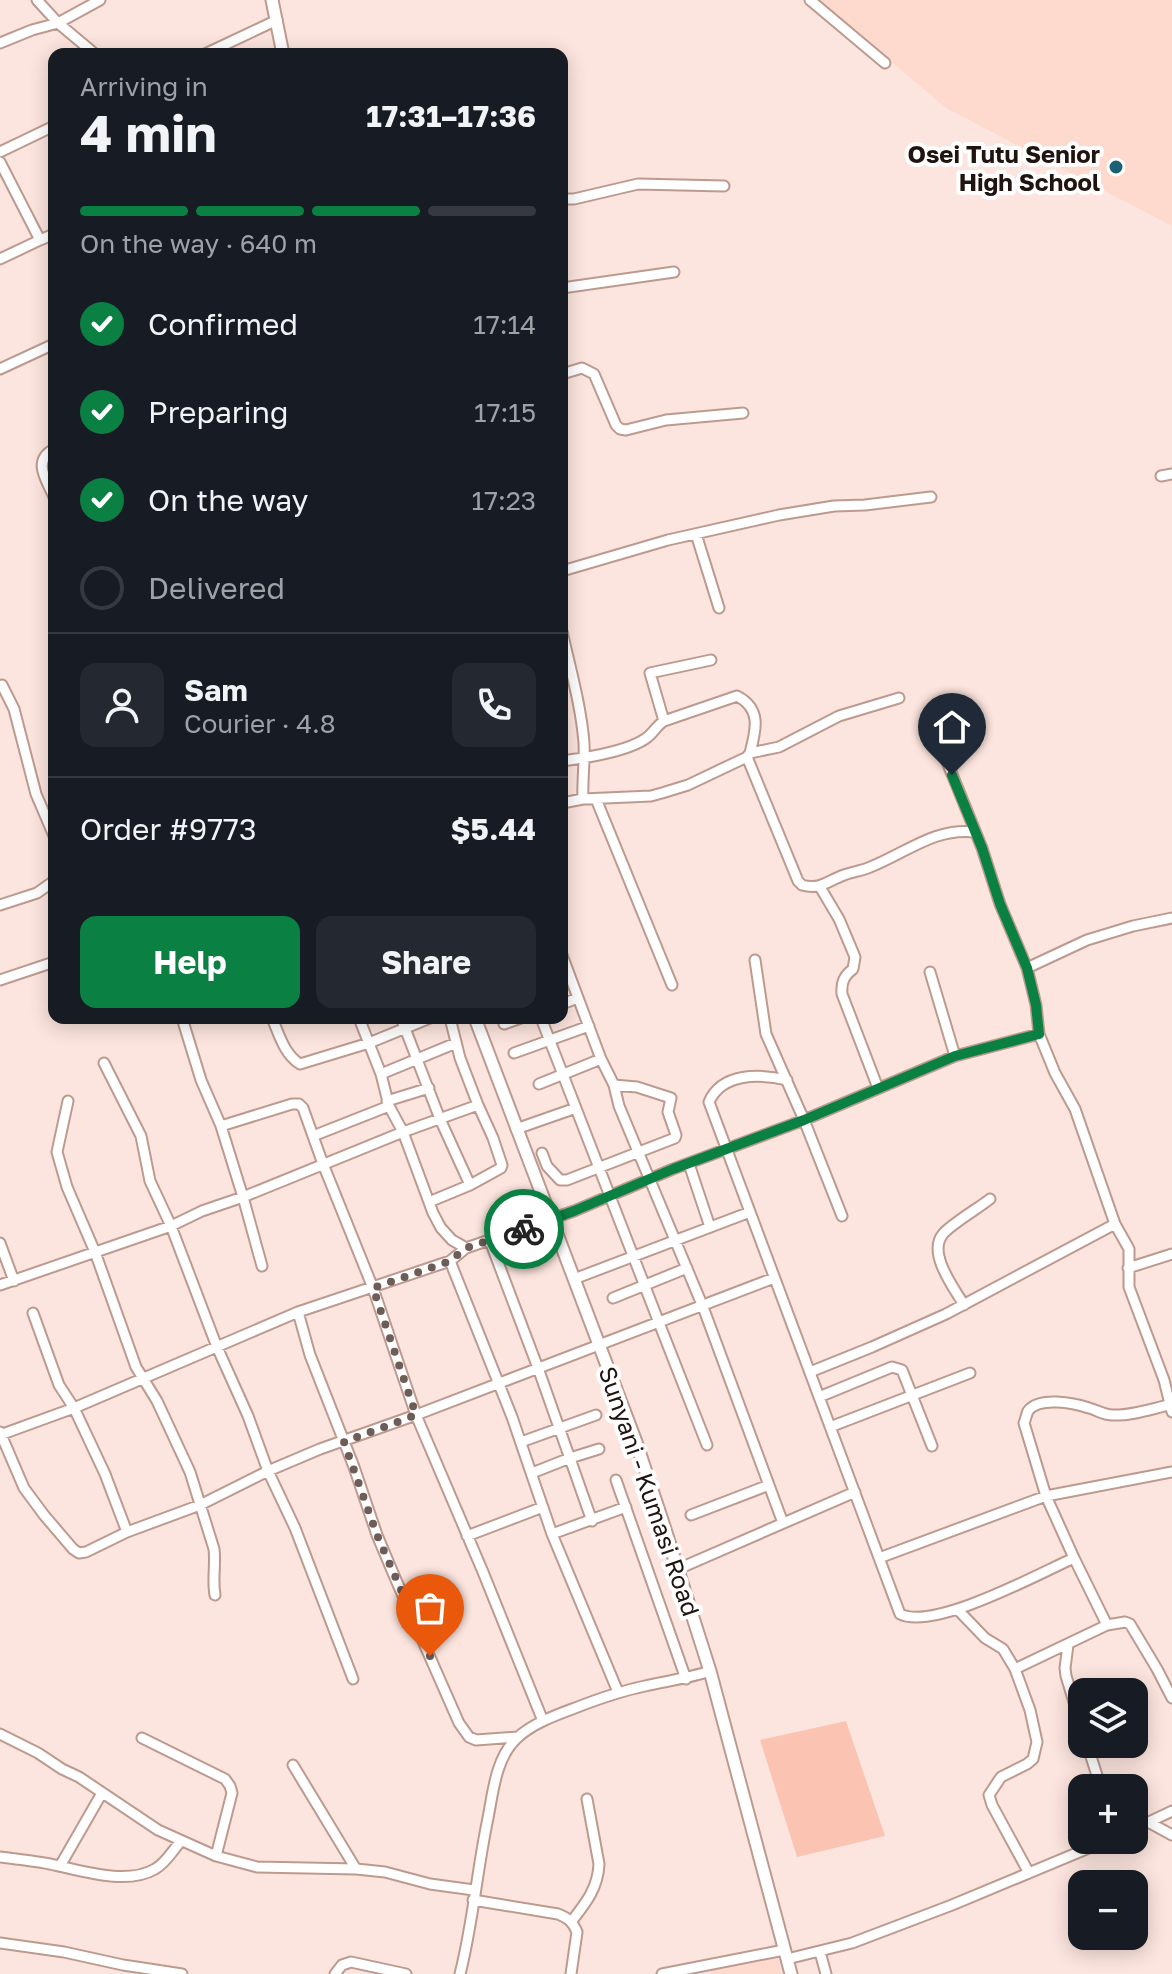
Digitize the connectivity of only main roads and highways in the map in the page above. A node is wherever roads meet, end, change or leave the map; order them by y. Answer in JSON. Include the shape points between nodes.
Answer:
{"nodes":[{"id":1,"x":272,"y":0,"type":"edge"},
{"id":2,"x":282,"y":48,"type":"edge"},
{"id":3,"x":477,"y":1024,"type":"edge"},
{"id":4,"x":791,"y":1974,"type":"edge"}],
"edges":[{"from":1,"to":2,"type":"main road"},
{"from":3,"to":4,"type":"main road","name":"Sunyani - Kumasi Road","via":[[640,1452],[710,1671]]}]}
